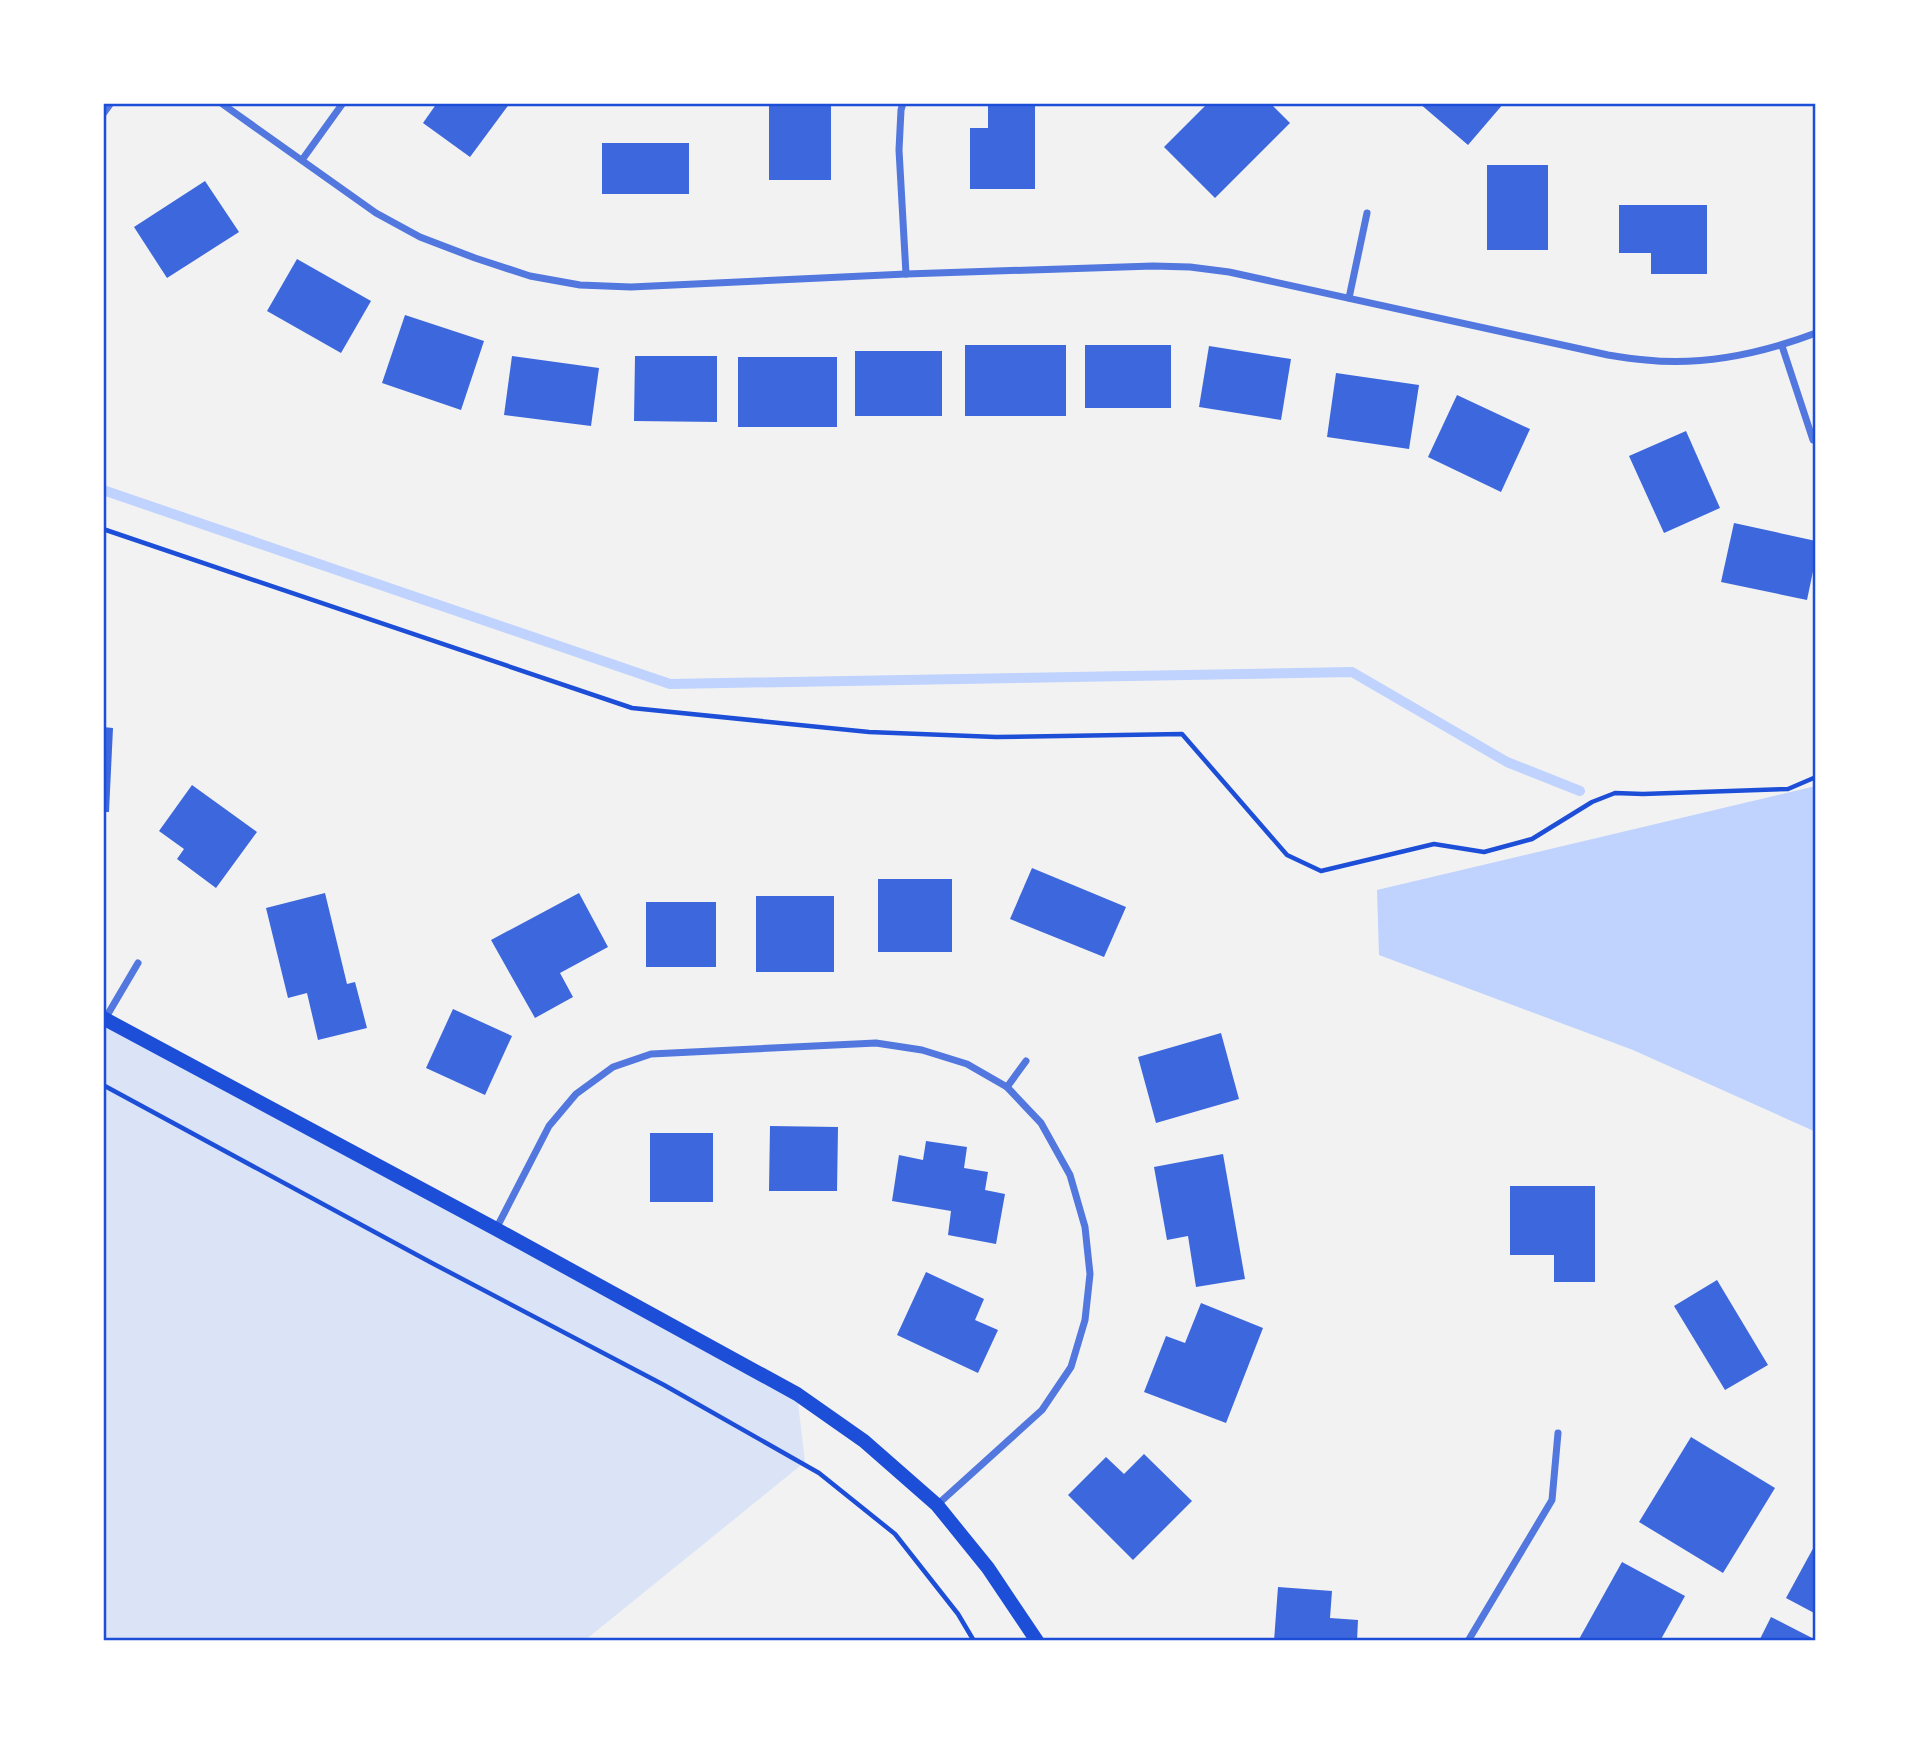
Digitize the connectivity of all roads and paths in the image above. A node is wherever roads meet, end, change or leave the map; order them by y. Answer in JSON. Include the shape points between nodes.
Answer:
{"nodes":[{"id":1,"x":111,"y":103,"type":"edge"},
{"id":2,"x":221,"y":103,"type":"edge"},
{"id":3,"x":343,"y":103,"type":"edge"},
{"id":4,"x":902,"y":103,"type":"edge"},
{"id":5,"x":103,"y":114,"type":"edge"},
{"id":6,"x":302,"y":160,"type":"junction"},
{"id":7,"x":1367,"y":212,"type":"dead end"},
{"id":8,"x":906,"y":274,"type":"junction"},
{"id":9,"x":1349,"y":298,"type":"junction"},
{"id":10,"x":1816,"y":333,"type":"edge"},
{"id":11,"x":1782,"y":346,"type":"junction"},
{"id":12,"x":1813,"y":440,"type":"dead end"},
{"id":13,"x":103,"y":529,"type":"edge"},
{"id":14,"x":1816,"y":777,"type":"edge"},
{"id":15,"x":138,"y":963,"type":"dead end"},
{"id":16,"x":104,"y":1018,"type":"edge"},
{"id":17,"x":1027,"y":1061,"type":"dead end"},
{"id":18,"x":103,"y":1085,"type":"edge"},
{"id":19,"x":1007,"y":1087,"type":"junction"},
{"id":20,"x":496,"y":1229,"type":"junction"},
{"id":21,"x":1558,"y":1433,"type":"dead end"},
{"id":22,"x":937,"y":1505,"type":"junction"},
{"id":23,"x":974,"y":1641,"type":"edge"},
{"id":24,"x":1037,"y":1641,"type":"edge"},
{"id":25,"x":1468,"y":1641,"type":"edge"}],
"edges":[{"from":1,"to":5,"type":"street"},
{"from":2,"to":6,"type":"street"},
{"from":3,"to":6,"type":"street"},
{"from":4,"to":8,"type":"street","via":[[899,150]]},
{"from":6,"to":8,"type":"street","via":[[376,213],[420,237],[530,276],[580,285],[631,287]]},
{"from":7,"to":9,"type":"street"},
{"from":8,"to":9,"type":"street","via":[[1190,267]]},
{"from":9,"to":11,"type":"street","via":[[1647,360],[1732,356]]},
{"from":10,"to":11,"type":"street"},
{"from":11,"to":12,"type":"street"},
{"from":13,"to":14,"type":"path","via":[[632,708],[869,732],[996,737],[1182,734],[1287,855],[1321,871],[1434,844],[1484,852],[1532,839],[1615,793],[1788,789]]},
{"from":15,"to":16,"type":"street"},
{"from":16,"to":20,"type":"main road"},
{"from":17,"to":19,"type":"street"},
{"from":18,"to":23,"type":"path","via":[[664,1385],[819,1473],[895,1534]]},
{"from":19,"to":20,"type":"street","via":[[967,1064],[922,1050],[876,1043],[651,1054],[613,1067],[576,1094],[549,1126]]},
{"from":19,"to":22,"type":"street","via":[[1041,1123],[1070,1175],[1085,1227],[1090,1273],[1085,1320],[1070,1367],[1042,1410]]},
{"from":20,"to":22,"type":"main road","via":[[797,1394],[864,1441]]},
{"from":21,"to":25,"type":"street","via":[[1552,1500]]},
{"from":22,"to":24,"type":"main road","via":[[988,1568]]}]}
